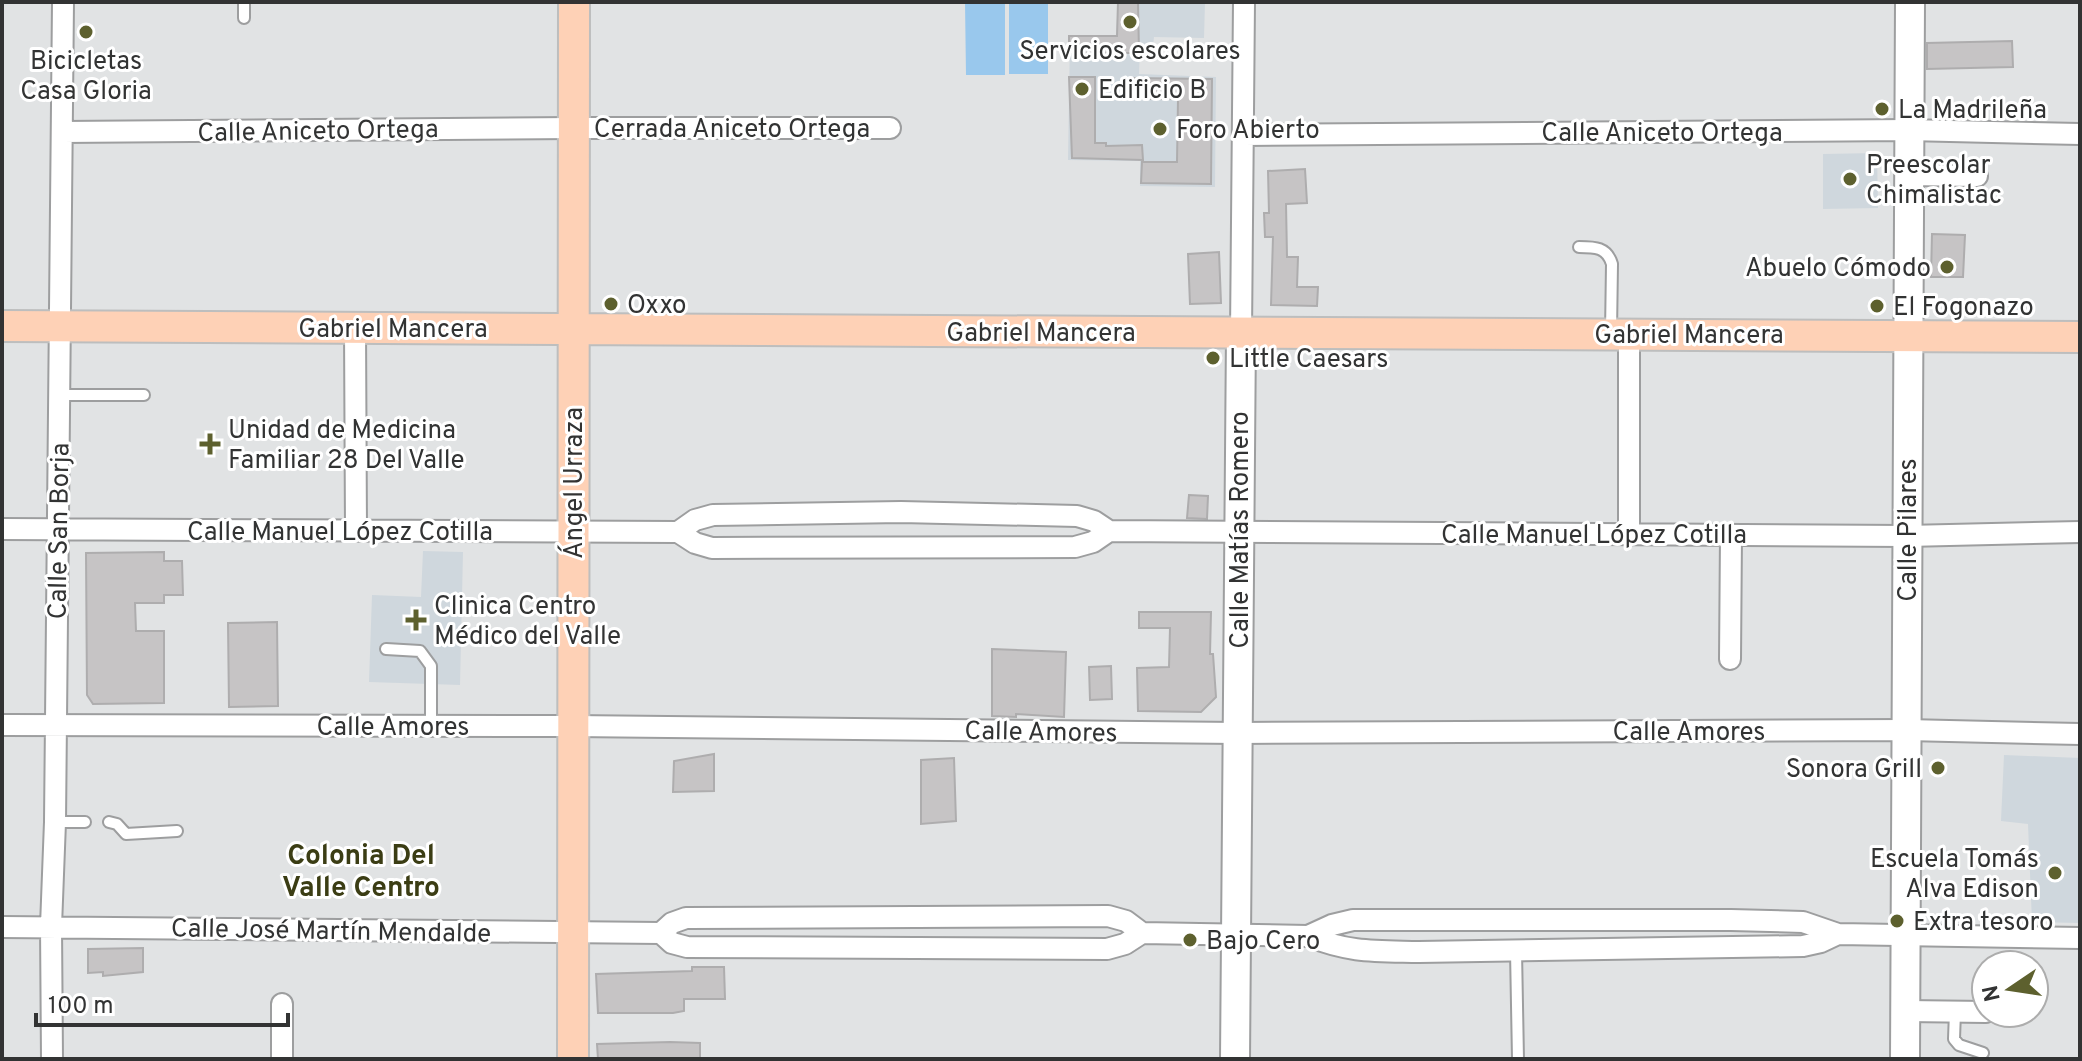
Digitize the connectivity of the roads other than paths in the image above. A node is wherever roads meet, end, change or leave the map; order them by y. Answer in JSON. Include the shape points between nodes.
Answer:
{"nodes":[{"id":1,"x":63,"y":2,"type":"edge"},
{"id":2,"x":244,"y":2,"type":"edge"},
{"id":3,"x":574,"y":2,"type":"edge"},
{"id":4,"x":1244,"y":2,"type":"edge"},
{"id":5,"x":1910,"y":2,"type":"edge"},
{"id":6,"x":244,"y":18,"type":"dead end"},
{"id":7,"x":574,"y":128,"type":"junction"},
{"id":8,"x":890,"y":128,"type":"dead end"},
{"id":9,"x":1908,"y":130,"type":"junction"},
{"id":10,"x":62,"y":132,"type":"junction"},
{"id":11,"x":2080,"y":134,"type":"edge"},
{"id":12,"x":1244,"y":135,"type":"junction"},
{"id":13,"x":1908,"y":175,"type":"junction"},
{"id":14,"x":1977,"y":176,"type":"dead end"},
{"id":15,"x":1579,"y":247,"type":"dead end"},
{"id":16,"x":61,"y":325,"type":"junction"},
{"id":17,"x":2,"y":326,"type":"edge"},
{"id":18,"x":355,"y":327,"type":"junction"},
{"id":19,"x":574,"y":329,"type":"junction"},
{"id":20,"x":1241,"y":333,"type":"junction"},
{"id":21,"x":1620,"y":334,"type":"junction"},
{"id":22,"x":1908,"y":335,"type":"junction"},
{"id":23,"x":2080,"y":337,"type":"edge"},
{"id":24,"x":60,"y":395,"type":"junction"},
{"id":25,"x":144,"y":395,"type":"dead end"},
{"id":26,"x":901,"y":512,"type":"junction"},
{"id":27,"x":2,"y":529,"type":"edge"},
{"id":28,"x":58,"y":529,"type":"junction"},
{"id":29,"x":356,"y":531,"type":"junction"},
{"id":30,"x":573,"y":531,"type":"junction"},
{"id":31,"x":1109,"y":531,"type":"junction"},
{"id":32,"x":678,"y":532,"type":"junction"},
{"id":33,"x":2080,"y":532,"type":"edge"},
{"id":34,"x":1238,"y":533,"type":"junction"},
{"id":35,"x":1629,"y":534,"type":"junction"},
{"id":36,"x":1731,"y":535,"type":"junction"},
{"id":37,"x":1907,"y":536,"type":"junction"},
{"id":38,"x":901,"y":547,"type":"junction"},
{"id":39,"x":386,"y":649,"type":"dead end"},
{"id":40,"x":1730,"y":659,"type":"dead end"},
{"id":41,"x":2,"y":725,"type":"edge"},
{"id":42,"x":54,"y":725,"type":"junction"},
{"id":43,"x":431,"y":726,"type":"junction"},
{"id":44,"x":572,"y":726,"type":"junction"},
{"id":45,"x":1907,"y":730,"type":"junction"},
{"id":46,"x":1238,"y":733,"type":"junction"},
{"id":47,"x":2080,"y":734,"type":"edge"},
{"id":48,"x":55,"y":822,"type":"junction"},
{"id":49,"x":85,"y":822,"type":"dead end"},
{"id":50,"x":109,"y":822,"type":"dead end"},
{"id":51,"x":177,"y":831,"type":"dead end"},
{"id":52,"x":1419,"y":919,"type":"junction"},
{"id":53,"x":1588,"y":919,"type":"junction"},
{"id":54,"x":1731,"y":920,"type":"junction"},
{"id":55,"x":51,"y":926,"type":"junction"},
{"id":56,"x":2,"y":927,"type":"edge"},
{"id":57,"x":661,"y":933,"type":"junction"},
{"id":58,"x":1142,"y":933,"type":"junction"},
{"id":59,"x":572,"y":934,"type":"junction"},
{"id":60,"x":1838,"y":934,"type":"junction"},
{"id":61,"x":1236,"y":935,"type":"junction"},
{"id":62,"x":1308,"y":936,"type":"junction"},
{"id":63,"x":1906,"y":936,"type":"junction"},
{"id":64,"x":2080,"y":938,"type":"edge"},
{"id":65,"x":1731,"y":949,"type":"junction"},
{"id":66,"x":1589,"y":950,"type":"junction"},
{"id":67,"x":1516,"y":951,"type":"junction"},
{"id":68,"x":1419,"y":952,"type":"junction"},
{"id":69,"x":282,"y":1004,"type":"dead end"},
{"id":70,"x":1906,"y":1011,"type":"junction"},
{"id":71,"x":1955,"y":1012,"type":"junction"},
{"id":72,"x":1970,"y":1012,"type":"edge"},
{"id":73,"x":1983,"y":1053,"type":"dead end"},
{"id":74,"x":52,"y":1059,"type":"edge"},
{"id":75,"x":282,"y":1059,"type":"edge"},
{"id":76,"x":573,"y":1059,"type":"edge"},
{"id":77,"x":1235,"y":1059,"type":"edge"},
{"id":78,"x":1518,"y":1059,"type":"edge"},
{"id":79,"x":1905,"y":1059,"type":"edge"}],
"edges":[{"from":1,"to":10,"type":"street","name":"Calle San Borja"},
{"from":2,"to":6,"type":"lane"},
{"from":3,"to":7,"type":"main road","name":"Ángel Urraza"},
{"from":4,"to":12,"type":"street","name":"Calle Matías Romero"},
{"from":5,"to":9,"type":"street","name":"Calle Pilares"},
{"from":7,"to":8,"type":"street","name":"Cerrada Aniceto Ortega"},
{"from":7,"to":10,"type":"street","name":"Calle Aniceto Ortega"},
{"from":7,"to":19,"type":"main road","name":"Ángel Urraza"},
{"from":9,"to":11,"type":"street","name":"Calle Aniceto Ortega"},
{"from":9,"to":12,"type":"street","name":"Calle Aniceto Ortega"},
{"from":9,"to":13,"type":"street","name":"Calle Pilares"},
{"from":10,"to":16,"type":"street","name":"Calle San Borja"},
{"from":12,"to":20,"type":"street","name":"Calle Matías Romero"},
{"from":13,"to":14,"type":"street"},
{"from":13,"to":22,"type":"street","name":"Calle Pilares"},
{"from":15,"to":21,"type":"lane","via":[[1603,249],[1610,256]]},
{"from":16,"to":17,"type":"main road","name":"Gabriel Mancera"},
{"from":16,"to":18,"type":"main road","name":"Gabriel Mancera"},
{"from":16,"to":24,"type":"street","name":"Calle San Borja"},
{"from":18,"to":19,"type":"main road","name":"Gabriel Mancera"},
{"from":18,"to":29,"type":"street"},
{"from":19,"to":20,"type":"main road","name":"Gabriel Mancera"},
{"from":19,"to":30,"type":"main road","name":"Ángel Urraza"},
{"from":20,"to":21,"type":"main road","name":"Gabriel Mancera"},
{"from":20,"to":34,"type":"street","name":"Calle Matías Romero"},
{"from":21,"to":22,"type":"main road","name":"Gabriel Mancera"},
{"from":21,"to":35,"type":"street"},
{"from":22,"to":23,"type":"main road","name":"Gabriel Mancera"},
{"from":22,"to":37,"type":"street","name":"Calle Pilares"},
{"from":24,"to":25,"type":"lane"},
{"from":24,"to":28,"type":"street","name":"Calle San Borja"},
{"from":26,"to":31,"type":"street","name":"Calle Manuel López Cotilla","via":[[1077,516]]},
{"from":26,"to":32,"type":"street","name":"Calle Manuel López Cotilla","via":[[713,515]]},
{"from":26,"to":38,"type":"street"},
{"from":27,"to":28,"type":"street","name":"Calle Manuel López Cotilla"},
{"from":28,"to":29,"type":"street","name":"Calle Manuel López Cotilla"},
{"from":28,"to":42,"type":"street","name":"Calle San Borja"},
{"from":29,"to":30,"type":"street","name":"Calle Manuel López Cotilla"},
{"from":30,"to":32,"type":"street","name":"Calle Manuel López Cotilla"},
{"from":30,"to":44,"type":"main road","name":"Ángel Urraza"},
{"from":31,"to":34,"type":"street","name":"Calle Manuel López Cotilla"},
{"from":31,"to":38,"type":"street","name":"Calle Manuel López Cotilla","via":[[1075,547]]},
{"from":32,"to":38,"type":"street","name":"Calle Manuel López Cotilla","via":[[712,548]]},
{"from":33,"to":37,"type":"street","name":"Calle Manuel López Cotilla"},
{"from":34,"to":35,"type":"street","name":"Calle Manuel López Cotilla"},
{"from":34,"to":46,"type":"street","name":"Calle Matías Romero"},
{"from":35,"to":36,"type":"street","name":"Calle Manuel López Cotilla"},
{"from":36,"to":37,"type":"street","name":"Calle Manuel López Cotilla"},
{"from":36,"to":40,"type":"street"},
{"from":37,"to":45,"type":"street","name":"Calle Pilares"},
{"from":39,"to":43,"type":"lane","via":[[420,651],[431,666]]},
{"from":41,"to":42,"type":"street","name":"Calle Amores"},
{"from":42,"to":43,"type":"street","name":"Calle Amores"},
{"from":42,"to":48,"type":"street","name":"Calle San Borja"},
{"from":43,"to":44,"type":"street","name":"Calle Amores"},
{"from":44,"to":46,"type":"street","name":"Calle Amores"},
{"from":44,"to":59,"type":"main road","name":"Ángel Urraza"},
{"from":45,"to":46,"type":"street","name":"Calle Amores"},
{"from":45,"to":47,"type":"street","name":"Calle Amores"},
{"from":45,"to":63,"type":"street","name":"Calle Pilares"},
{"from":46,"to":61,"type":"street","name":"Calle Matías Romero"},
{"from":48,"to":49,"type":"lane"},
{"from":48,"to":55,"type":"street","name":"Calle San Borja"},
{"from":50,"to":51,"type":"lane","via":[[126,834]]},
{"from":52,"to":53,"type":"street","name":"Calle José Martín Mendalde"},
{"from":52,"to":62,"type":"street","name":"Calle José Martín Mendalde","via":[[1353,920]]},
{"from":52,"to":68,"type":"street"},
{"from":53,"to":54,"type":"street","name":"Calle José Martín Mendalde"},
{"from":53,"to":66,"type":"street"},
{"from":54,"to":60,"type":"street","name":"Calle José Martín Mendalde","via":[[1803,922]]},
{"from":54,"to":65,"type":"street"},
{"from":55,"to":56,"type":"street","name":"Calle José Martín Mendalde"},
{"from":55,"to":59,"type":"street","name":"Calle José Martín Mendalde"},
{"from":55,"to":74,"type":"street","name":"Calle San Borja"},
{"from":57,"to":58,"type":"street","name":"Calle José Martín Mendalde","via":[[687,947],[1107,949]]},
{"from":57,"to":58,"type":"street","name":"Calle José Martín Mendalde","via":[[686,918],[1108,916]]},
{"from":57,"to":59,"type":"street","name":"Calle José Martín Mendalde"},
{"from":58,"to":61,"type":"street","name":"Calle José Martín Mendalde"},
{"from":59,"to":76,"type":"main road","name":"Ángel Urraza"},
{"from":60,"to":63,"type":"street","name":"Calle José Martín Mendalde"},
{"from":60,"to":65,"type":"street","name":"Calle José Martín Mendalde","via":[[1803,946]]},
{"from":61,"to":62,"type":"street","name":"Calle José Martín Mendalde"},
{"from":61,"to":77,"type":"street","name":"Calle Matías Romero"},
{"from":62,"to":68,"type":"street","name":"Calle José Martín Mendalde","via":[[1356,951]]},
{"from":63,"to":64,"type":"street","name":"Calle José Martín Mendalde"},
{"from":63,"to":70,"type":"street","name":"Calle Pilares"},
{"from":65,"to":66,"type":"street","name":"Calle José Martín Mendalde"},
{"from":66,"to":67,"type":"street","name":"Calle José Martín Mendalde"},
{"from":67,"to":68,"type":"street","name":"Calle José Martín Mendalde"},
{"from":67,"to":78,"type":"lane"},
{"from":69,"to":75,"type":"street"},
{"from":70,"to":71,"type":"street"},
{"from":70,"to":79,"type":"street","name":"Calle Pilares"},
{"from":71,"to":72,"type":"street"},
{"from":71,"to":73,"type":"lane","via":[[1954,1039]]}]}
